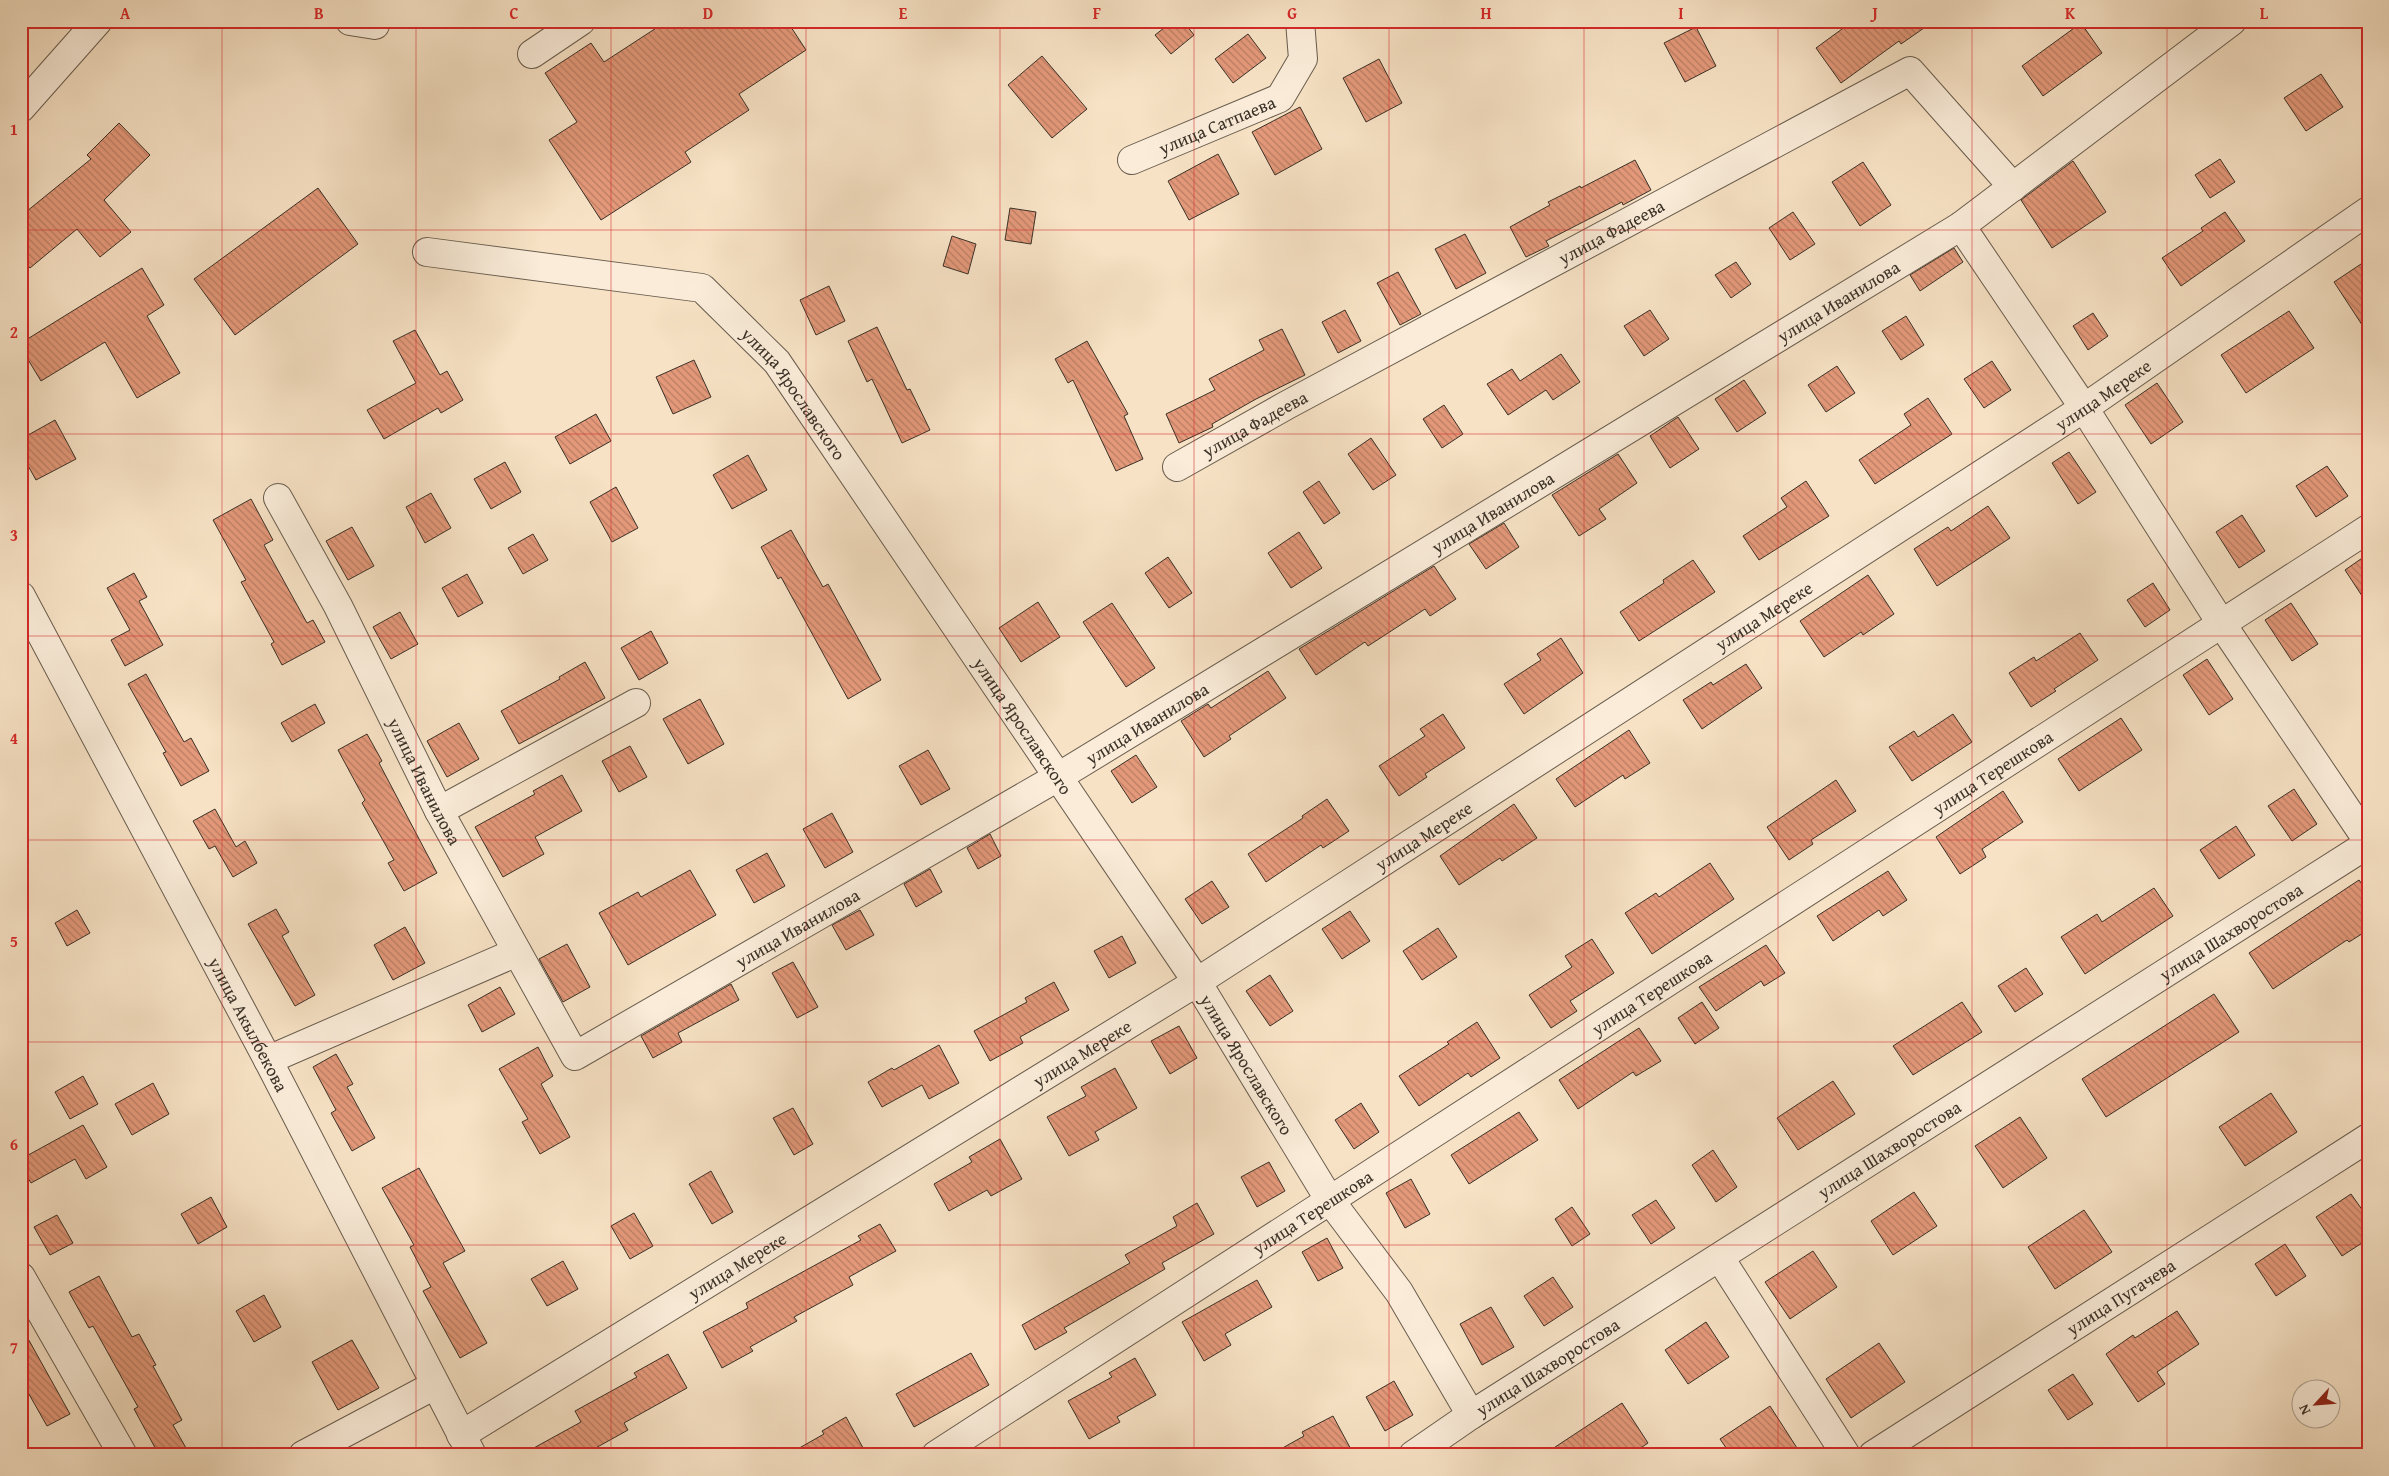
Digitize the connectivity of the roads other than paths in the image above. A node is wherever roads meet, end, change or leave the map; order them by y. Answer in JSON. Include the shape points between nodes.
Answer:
{"nodes":[{"id":1,"x":98,"y":21,"type":"edge"},
{"id":2,"x":581,"y":21,"type":"edge"},
{"id":3,"x":1300,"y":21,"type":"edge"},
{"id":4,"x":2232,"y":21,"type":"edge"},
{"id":5,"x":532,"y":54,"type":"dead end"},
{"id":6,"x":21,"y":108,"type":"edge"},
{"id":7,"x":1132,"y":160,"type":"dead end"},
{"id":8,"x":2013,"y":187,"type":"junction"},
{"id":9,"x":2368,"y":211,"type":"edge"},
{"id":10,"x":1961,"y":226,"type":"junction"},
{"id":11,"x":427,"y":252,"type":"dead end"},
{"id":12,"x":2084,"y":408,"type":"junction"},
{"id":13,"x":1176,"y":468,"type":"dead end"},
{"id":14,"x":278,"y":498,"type":"dead end"},
{"id":15,"x":2368,"y":529,"type":"edge"},
{"id":16,"x":23,"y":602,"type":"edge"},
{"id":17,"x":2221,"y":623,"type":"junction"},
{"id":18,"x":636,"y":704,"type":"dead end"},
{"id":19,"x":1058,"y":777,"type":"junction"},
{"id":20,"x":439,"y":811,"type":"junction"},
{"id":21,"x":2368,"y":843,"type":"edge"},
{"id":22,"x":517,"y":952,"type":"junction"},
{"id":23,"x":1197,"y":982,"type":"junction"},
{"id":24,"x":268,"y":1060,"type":"junction"},
{"id":25,"x":2368,"y":1138,"type":"edge"},
{"id":26,"x":1329,"y":1199,"type":"junction"},
{"id":27,"x":1720,"y":1258,"type":"junction"},
{"id":28,"x":21,"y":1277,"type":"edge"},
{"id":29,"x":436,"y":1385,"type":"junction"},
{"id":30,"x":1471,"y":1415,"type":"junction"},
{"id":31,"x":466,"y":1445,"type":"edge"},
{"id":32,"x":123,"y":1455,"type":"edge"},
{"id":33,"x":303,"y":1455,"type":"edge"},
{"id":34,"x":936,"y":1455,"type":"edge"},
{"id":35,"x":1413,"y":1455,"type":"edge"},
{"id":36,"x":1846,"y":1455,"type":"edge"},
{"id":37,"x":1873,"y":1455,"type":"edge"}],
"edges":[{"from":1,"to":6,"type":"street"},
{"from":2,"to":5,"type":"street"},
{"from":3,"to":7,"type":"street","name":"улица Сатпаева","via":[[1303,59],[1280,98]]},
{"from":4,"to":8,"type":"street","name":"улица Иванилова"},
{"from":8,"to":10,"type":"street","name":"улица Иванилова"},
{"from":8,"to":13,"type":"street","name":"улица Фадеева","via":[[1910,71],[1287,405]]},
{"from":9,"to":12,"type":"street","name":"улица Мереке"},
{"from":10,"to":12,"type":"street"},
{"from":10,"to":19,"type":"street","name":"улица Иванилова"},
{"from":11,"to":19,"type":"street","name":"улица Ярославского","via":[[702,288],[777,362]]},
{"from":12,"to":17,"type":"street"},
{"from":12,"to":23,"type":"street","name":"улица Мереке"},
{"from":14,"to":20,"type":"street","name":"улица Иванилова","via":[[338,606]]},
{"from":15,"to":17,"type":"street","name":"улица Терешкова"},
{"from":16,"to":24,"type":"street","name":"улица Акылбекова"},
{"from":17,"to":21,"type":"street"},
{"from":17,"to":26,"type":"street","name":"улица Терешкова"},
{"from":18,"to":20,"type":"street"},
{"from":19,"to":22,"type":"street","name":"улица Иванилова","via":[[575,1056]]},
{"from":19,"to":23,"type":"street","name":"улица Ярославского"},
{"from":20,"to":22,"type":"street","name":"улица Иванилова"},
{"from":21,"to":27,"type":"street","name":"улица Шахворостова"},
{"from":22,"to":24,"type":"street"},
{"from":23,"to":26,"type":"street","name":"улица Ярославского"},
{"from":23,"to":31,"type":"street","name":"улица Мереке"},
{"from":24,"to":29,"type":"street","name":"улица Акылбекова"},
{"from":25,"to":37,"type":"street","name":"улица Пугачева"},
{"from":26,"to":30,"type":"street","name":"улица Ярославского","via":[[1399,1292]]},
{"from":26,"to":34,"type":"street","name":"улица Терешкова"},
{"from":27,"to":30,"type":"street","name":"улица Шахворостова"},
{"from":27,"to":36,"type":"street"},
{"from":28,"to":32,"type":"street"},
{"from":29,"to":31,"type":"street","name":"улица Акылбекова"},
{"from":29,"to":33,"type":"street"},
{"from":30,"to":35,"type":"street","name":"улица Шахворостова"}]}
